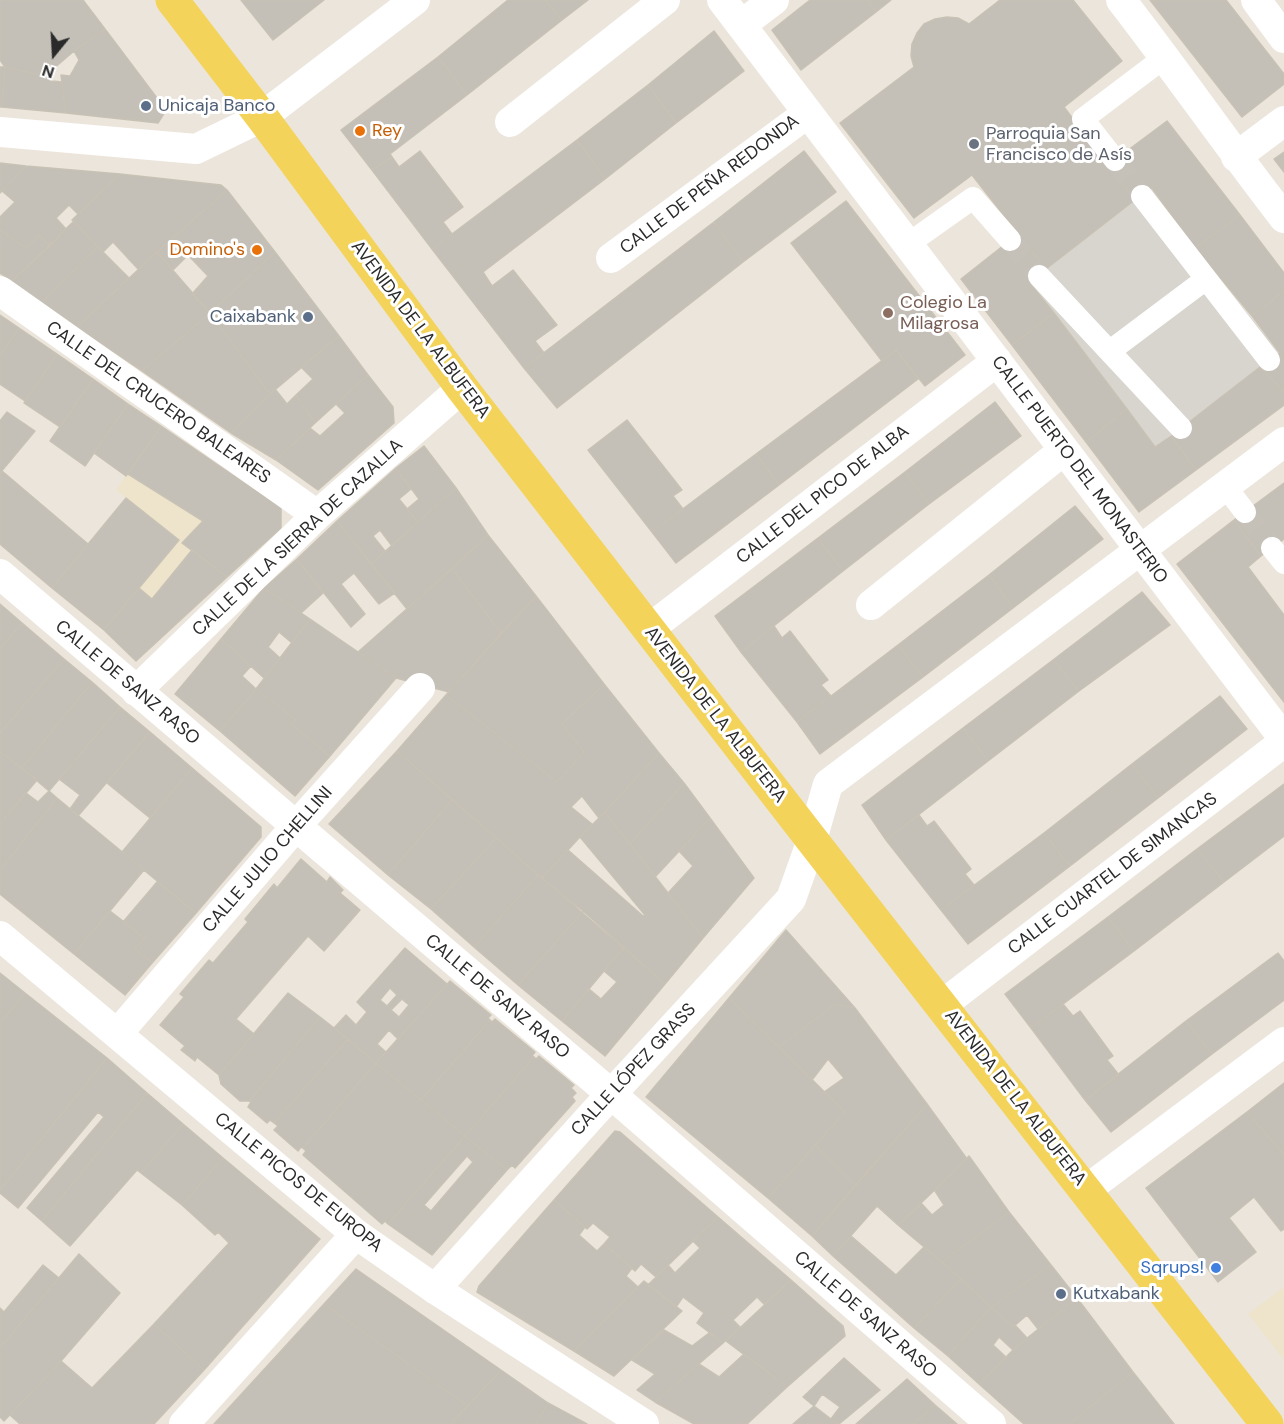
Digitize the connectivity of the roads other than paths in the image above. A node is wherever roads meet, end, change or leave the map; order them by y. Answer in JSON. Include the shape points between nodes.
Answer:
{"nodes":[{"id":1,"x":172,"y":0,"type":"edge"},
{"id":2,"x":415,"y":0,"type":"edge"},
{"id":3,"x":665,"y":0,"type":"edge"},
{"id":4,"x":722,"y":0,"type":"edge"},
{"id":5,"x":774,"y":0,"type":"edge"},
{"id":6,"x":1121,"y":0,"type":"edge"},
{"id":7,"x":1256,"y":0,"type":"edge"},
{"id":8,"x":741,"y":25,"type":"junction"},
{"id":9,"x":1284,"y":38,"type":"edge"},
{"id":10,"x":1165,"y":57,"type":"junction"},
{"id":11,"x":808,"y":113,"type":"junction"},
{"id":12,"x":262,"y":117,"type":"junction"},
{"id":13,"x":1284,"y":121,"type":"edge"},
{"id":14,"x":510,"y":122,"type":"dead end"},
{"id":15,"x":0,"y":132,"type":"edge"},
{"id":16,"x":1236,"y":157,"type":"junction"},
{"id":17,"x":1115,"y":160,"type":"tunnel mouth"},
{"id":18,"x":1142,"y":196,"type":"tunnel mouth"},
{"id":19,"x":1284,"y":218,"type":"edge"},
{"id":20,"x":1010,"y":240,"type":"tunnel mouth"},
{"id":21,"x":908,"y":244,"type":"junction"},
{"id":22,"x":611,"y":258,"type":"dead end"},
{"id":23,"x":1038,"y":276,"type":"tunnel mouth"},
{"id":24,"x":1206,"y":279,"type":"junction"},
{"id":25,"x":0,"y":291,"type":"edge"},
{"id":26,"x":1110,"y":351,"type":"junction"},
{"id":27,"x":1269,"y":360,"type":"dead end"},
{"id":28,"x":997,"y":361,"type":"junction"},
{"id":29,"x":462,"y":388,"type":"junction"},
{"id":30,"x":1181,"y":428,"type":"dead end"},
{"id":31,"x":1284,"y":442,"type":"edge"},
{"id":32,"x":1065,"y":450,"type":"junction"},
{"id":33,"x":1225,"y":486,"type":"junction"},
{"id":34,"x":1245,"y":512,"type":"tunnel mouth"},
{"id":35,"x":317,"y":515,"type":"junction"},
{"id":36,"x":1140,"y":550,"type":"junction"},
{"id":37,"x":0,"y":574,"type":"edge"},
{"id":38,"x":871,"y":605,"type":"dead end"},
{"id":39,"x":649,"y":629,"type":"junction"},
{"id":40,"x":420,"y":688,"type":"dead end"},
{"id":41,"x":136,"y":691,"type":"junction"},
{"id":42,"x":1284,"y":740,"type":"edge"},
{"id":43,"x":296,"y":826,"type":"junction"},
{"id":44,"x":812,"y":840,"type":"junction"},
{"id":45,"x":0,"y":936,"type":"edge"},
{"id":46,"x":942,"y":1005,"type":"junction"},
{"id":47,"x":118,"y":1033,"type":"junction"},
{"id":48,"x":1284,"y":1042,"type":"edge"},
{"id":49,"x":611,"y":1094,"type":"junction"},
{"id":50,"x":1086,"y":1190,"type":"junction"},
{"id":51,"x":356,"y":1234,"type":"junction"},
{"id":52,"x":435,"y":1289,"type":"junction"},
{"id":53,"x":184,"y":1424,"type":"edge"},
{"id":54,"x":644,"y":1424,"type":"edge"},
{"id":55,"x":991,"y":1424,"type":"edge"},
{"id":56,"x":1267,"y":1424,"type":"edge"}],
"edges":[{"from":1,"to":12,"type":"main road","name":"AVENIDA DE LA ALBUFERA"},
{"from":2,"to":12,"type":"street"},
{"from":3,"to":14,"type":"street"},
{"from":4,"to":8,"type":"street","name":"CALLE PUERTO DEL MONASTERIO"},
{"from":5,"to":8,"type":"street"},
{"from":6,"to":10,"type":"street"},
{"from":7,"to":9,"type":"street"},
{"from":8,"to":11,"type":"street","name":"CALLE PUERTO DEL MONASTERIO"},
{"from":10,"to":16,"type":"street"},
{"from":10,"to":17,"type":"street","via":[[1083,119]]},
{"from":11,"to":21,"type":"street","name":"CALLE PUERTO DEL MONASTERIO"},
{"from":11,"to":22,"type":"street","name":"CALLE DE PEÑA REDONDA"},
{"from":12,"to":15,"type":"street","via":[[196,149]]},
{"from":12,"to":29,"type":"main road","name":"AVENIDA DE LA ALBUFERA"},
{"from":13,"to":16,"type":"street"},
{"from":16,"to":19,"type":"street"},
{"from":18,"to":24,"type":"street"},
{"from":20,"to":21,"type":"street","via":[[973,198]]},
{"from":21,"to":28,"type":"street","name":"CALLE PUERTO DEL MONASTERIO"},
{"from":23,"to":26,"type":"street"},
{"from":24,"to":26,"type":"street"},
{"from":24,"to":27,"type":"street"},
{"from":25,"to":35,"type":"street","name":"CALLE DEL CRUCERO BALEARES"},
{"from":26,"to":30,"type":"street"},
{"from":28,"to":32,"type":"street","name":"CALLE PUERTO DEL MONASTERIO"},
{"from":28,"to":39,"type":"street","name":"CALLE DEL PICO DE ALBA"},
{"from":29,"to":35,"type":"street","name":"CALLE DE LA SIERRA DE CAZALLA"},
{"from":29,"to":39,"type":"main road","name":"AVENIDA DE LA ALBUFERA"},
{"from":31,"to":33,"type":"street","name":"CALLE LÓPEZ GRASS"},
{"from":32,"to":36,"type":"street","name":"CALLE PUERTO DEL MONASTERIO"},
{"from":32,"to":38,"type":"street"},
{"from":33,"to":34,"type":"street"},
{"from":33,"to":36,"type":"street","name":"CALLE LÓPEZ GRASS"},
{"from":35,"to":41,"type":"street","name":"CALLE DE LA SIERRA DE CAZALLA"},
{"from":36,"to":42,"type":"street","name":"CALLE PUERTO DEL MONASTERIO"},
{"from":36,"to":44,"type":"street","name":"CALLE LÓPEZ GRASS","via":[[828,784]]},
{"from":37,"to":41,"type":"street","name":"CALLE DE SANZ RASO"},
{"from":39,"to":44,"type":"main road","name":"AVENIDA DE LA ALBUFERA"},
{"from":40,"to":43,"type":"street","name":"CALLE JULIO CHELLINI"},
{"from":41,"to":43,"type":"street","name":"CALLE DE SANZ RASO"},
{"from":42,"to":46,"type":"street","name":"CALLE CUARTEL DE SIMANCAS"},
{"from":43,"to":47,"type":"street","name":"CALLE JULIO CHELLINI"},
{"from":43,"to":49,"type":"street","name":"CALLE DE SANZ RASO"},
{"from":44,"to":46,"type":"main road","name":"AVENIDA DE LA ALBUFERA"},
{"from":44,"to":49,"type":"street","name":"CALLE LÓPEZ GRASS","via":[[791,899]]},
{"from":45,"to":47,"type":"street","name":"CALLE PICOS DE EUROPA"},
{"from":46,"to":50,"type":"main road","name":"AVENIDA DE LA ALBUFERA"},
{"from":47,"to":51,"type":"street","name":"CALLE PICOS DE EUROPA"},
{"from":48,"to":50,"type":"street"},
{"from":49,"to":52,"type":"street","name":"CALLE LÓPEZ GRASS"},
{"from":49,"to":55,"type":"street","name":"CALLE DE SANZ RASO"},
{"from":50,"to":56,"type":"main road","name":"AVENIDA DE LA ALBUFERA"},
{"from":51,"to":52,"type":"street","name":"CALLE PICOS DE EUROPA"},
{"from":51,"to":53,"type":"street"},
{"from":52,"to":54,"type":"street","name":"CALLE PICOS DE EUROPA"}]}
